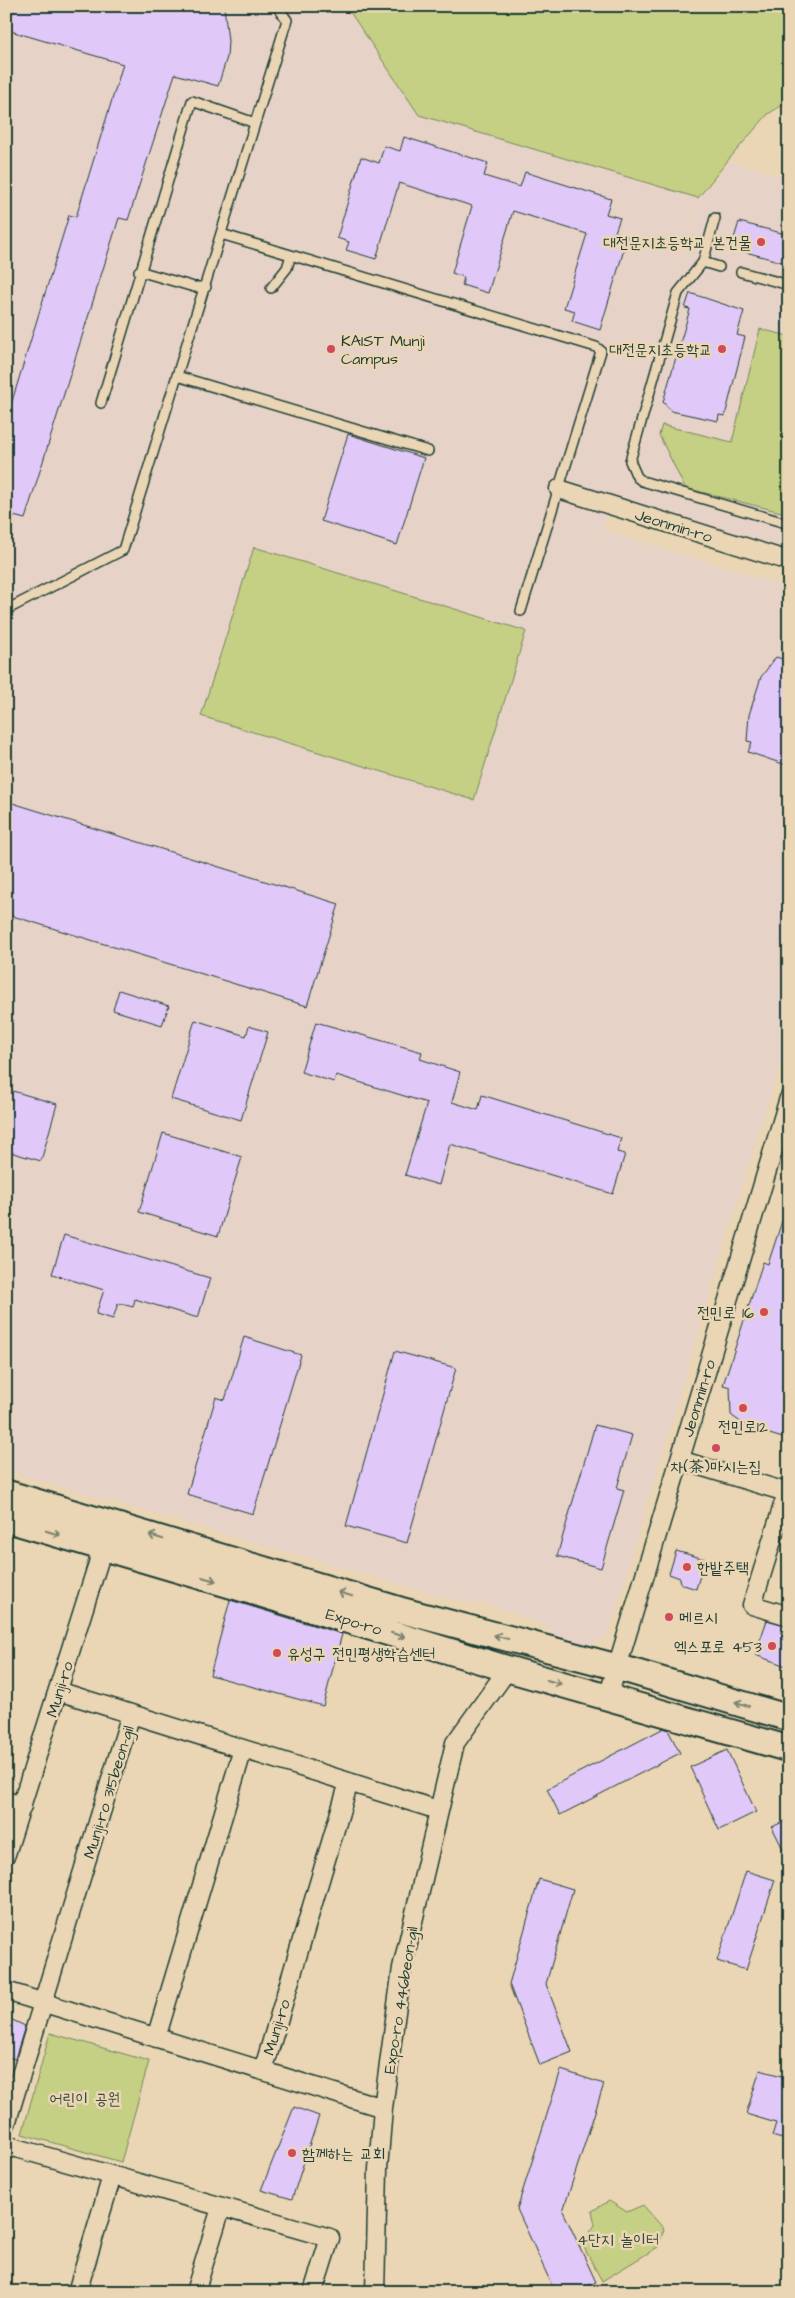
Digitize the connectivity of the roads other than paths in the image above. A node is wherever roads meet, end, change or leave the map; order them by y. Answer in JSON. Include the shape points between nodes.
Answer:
{"nodes":[{"id":1,"x":277,"y":6,"type":"edge"},
{"id":2,"x":255,"y":123,"type":"junction"},
{"id":3,"x":715,"y":218,"type":"dead end"},
{"id":4,"x":221,"y":234,"type":"junction"},
{"id":5,"x":291,"y":255,"type":"junction"},
{"id":6,"x":703,"y":262,"type":"junction"},
{"id":7,"x":719,"y":267,"type":"dead end"},
{"id":8,"x":139,"y":271,"type":"junction"},
{"id":9,"x":741,"y":272,"type":"dead end"},
{"id":10,"x":789,"y":285,"type":"edge"},
{"id":11,"x":206,"y":287,"type":"junction"},
{"id":12,"x":271,"y":288,"type":"dead end"},
{"id":13,"x":177,"y":376,"type":"junction"},
{"id":14,"x":101,"y":403,"type":"dead end"},
{"id":15,"x":428,"y":451,"type":"dead end"},
{"id":16,"x":559,"y":489,"type":"junction"},
{"id":17,"x":789,"y":524,"type":"edge"},
{"id":18,"x":789,"y":562,"type":"edge"},
{"id":19,"x":6,"y":610,"type":"edge"},
{"id":20,"x":521,"y":611,"type":"dead end"},
{"id":21,"x":789,"y":1098,"type":"edge"},
{"id":22,"x":781,"y":1150,"type":"edge"},
{"id":23,"x":680,"y":1460,"type":"junction"},
{"id":24,"x":788,"y":1490,"type":"edge"},
{"id":25,"x":6,"y":1493,"type":"edge"},
{"id":26,"x":6,"y":1520,"type":"edge"},
{"id":27,"x":111,"y":1523,"type":"junction"},
{"id":28,"x":103,"y":1548,"type":"junction"},
{"id":29,"x":789,"y":1616,"type":"edge"},
{"id":30,"x":617,"y":1667,"type":"junction"},
{"id":31,"x":508,"y":1669,"type":"junction"},
{"id":32,"x":58,"y":1691,"type":"junction"},
{"id":33,"x":608,"y":1697,"type":"junction"},
{"id":34,"x":131,"y":1714,"type":"junction"},
{"id":35,"x":789,"y":1718,"type":"edge"},
{"id":36,"x":243,"y":1749,"type":"junction"},
{"id":37,"x":789,"y":1749,"type":"edge"},
{"id":38,"x":349,"y":1782,"type":"junction"},
{"id":39,"x":14,"y":1804,"type":"edge"},
{"id":40,"x":438,"y":1810,"type":"junction"},
{"id":41,"x":6,"y":1854,"type":"edge"},
{"id":42,"x":6,"y":1991,"type":"edge"},
{"id":43,"x":44,"y":2003,"type":"junction"},
{"id":44,"x":156,"y":2038,"type":"junction"},
{"id":45,"x":263,"y":2071,"type":"junction"},
{"id":46,"x":383,"y":2108,"type":"junction"},
{"id":47,"x":6,"y":2124,"type":"edge"},
{"id":48,"x":6,"y":2145,"type":"edge"},
{"id":49,"x":112,"y":2176,"type":"junction"},
{"id":50,"x":221,"y":2208,"type":"junction"},
{"id":51,"x":76,"y":2292,"type":"edge"},
{"id":52,"x":195,"y":2292,"type":"edge"},
{"id":53,"x":313,"y":2292,"type":"edge"},
{"id":54,"x":375,"y":2292,"type":"edge"}],
"edges":[{"from":1,"to":2,"type":"lane","via":[[287,20]]},
{"from":2,"to":4,"type":"lane"},
{"from":2,"to":8,"type":"lane","via":[[192,100]]},
{"from":3,"to":6,"type":"lane"},
{"from":4,"to":5,"type":"lane"},
{"from":4,"to":11,"type":"lane"},
{"from":5,"to":12,"type":"lane","via":[[287,268]]},
{"from":5,"to":16,"type":"lane","via":[[536,328],[596,347],[602,352]]},
{"from":6,"to":7,"type":"lane"},
{"from":6,"to":17,"type":"lane","via":[[678,293],[630,461],[642,481]]},
{"from":8,"to":11,"type":"lane","via":[[194,287]]},
{"from":8,"to":14,"type":"lane"},
{"from":9,"to":10,"type":"lane"},
{"from":11,"to":13,"type":"lane"},
{"from":13,"to":15,"type":"lane"},
{"from":13,"to":19,"type":"lane","via":[[123,550]]},
{"from":16,"to":18,"type":"street","name":"Jeonmin-ro"},
{"from":16,"to":20,"type":"lane"},
{"from":21,"to":22,"type":"street","name":"Jeonmin-ro"},
{"from":22,"to":23,"type":"street","name":"Jeonmin-ro"},
{"from":23,"to":24,"type":"street"},
{"from":23,"to":30,"type":"street","name":"Jeonmin-ro"},
{"from":24,"to":29,"type":"street","via":[[752,1605]]},
{"from":25,"to":27,"type":"main road","name":"Expo-ro"},
{"from":26,"to":28,"type":"main road","name":"Expo-ro","one_way":true},
{"from":27,"to":28,"type":"street","name":"Munji-ro"},
{"from":30,"to":27,"type":"main road","name":"Expo-ro","one_way":true,"via":[[400,1610]]},
{"from":28,"to":31,"type":"main road","name":"Expo-ro","one_way":true},
{"from":28,"to":32,"type":"street","name":"Munji-ro"},
{"from":30,"to":33,"type":"street","name":"Jeonmin-ro"},
{"from":35,"to":30,"type":"main road","name":"Expo-ro","one_way":true},
{"from":31,"to":33,"type":"main road","name":"Expo-ro","one_way":true},
{"from":31,"to":40,"type":"street","name":"Expo-ro 446beon-gil","via":[[455,1743]]},
{"from":32,"to":34,"type":"street"},
{"from":32,"to":39,"type":"street","name":"Munji-ro"},
{"from":33,"to":37,"type":"main road","name":"Expo-ro"},
{"from":34,"to":36,"type":"street","name":"Munji-ro 315beon-gil"},
{"from":34,"to":43,"type":"street","name":"Munji-ro 315beon-gil"},
{"from":36,"to":38,"type":"street","name":"Munji-ro 315beon-gil"},
{"from":36,"to":44,"type":"street"},
{"from":38,"to":40,"type":"street","name":"Munji-ro 315beon-gil"},
{"from":38,"to":45,"type":"street","name":"Munji-ro"},
{"from":39,"to":41,"type":"street","name":"Munji-ro"},
{"from":40,"to":46,"type":"street","name":"Expo-ro 446beon-gil","via":[[402,1968]]},
{"from":42,"to":43,"type":"street","name":"Munji-ro"},
{"from":43,"to":44,"type":"street","name":"Munji-ro"},
{"from":43,"to":47,"type":"street","name":"Munji-ro 315beon-gil"},
{"from":44,"to":45,"type":"street","name":"Munji-ro"},
{"from":45,"to":46,"type":"street","name":"Munji-ro"},
{"from":46,"to":54,"type":"street","name":"Expo-ro 446beon-gil","via":[[377,2173]]},
{"from":48,"to":49,"type":"street"},
{"from":49,"to":50,"type":"street"},
{"from":49,"to":51,"type":"street"},
{"from":50,"to":52,"type":"street"},
{"from":50,"to":53,"type":"street","via":[[330,2238]]}]}
